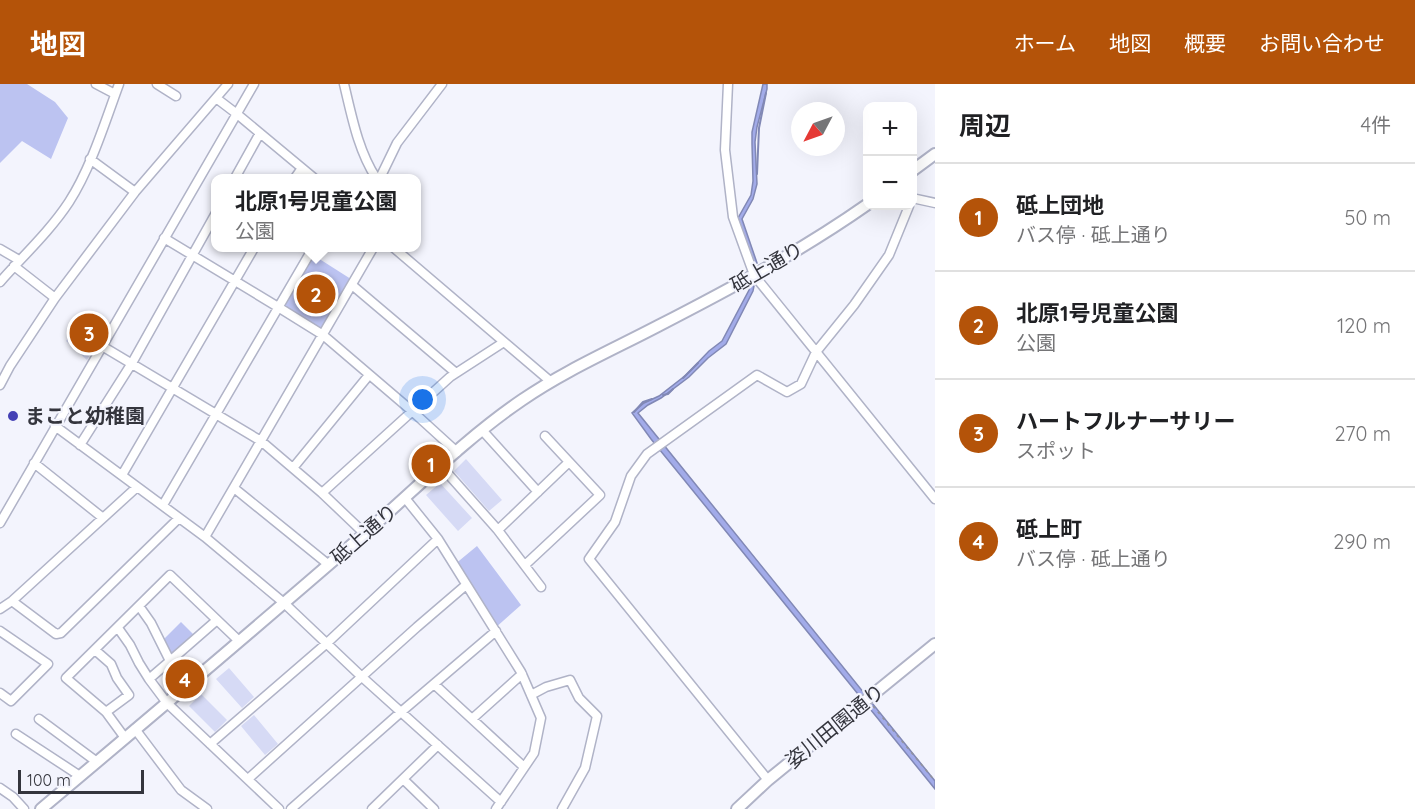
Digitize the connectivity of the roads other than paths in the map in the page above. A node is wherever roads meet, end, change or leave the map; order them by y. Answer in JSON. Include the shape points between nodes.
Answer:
{"nodes":[{"id":1,"x":96,"y":84,"type":"edge"},
{"id":2,"x":119,"y":84,"type":"edge"},
{"id":3,"x":157,"y":84,"type":"edge"},
{"id":4,"x":228,"y":84,"type":"edge"},
{"id":5,"x":254,"y":84,"type":"edge"},
{"id":6,"x":344,"y":84,"type":"edge"},
{"id":7,"x":442,"y":84,"type":"edge"},
{"id":8,"x":728,"y":84,"type":"edge"},
{"id":9,"x":115,"y":94,"type":"junction"},
{"id":10,"x":176,"y":96,"type":"dead end"},
{"id":11,"x":216,"y":98,"type":"junction"},
{"id":12,"x":237,"y":114,"type":"junction"},
{"id":13,"x":260,"y":133,"type":"junction"},
{"id":14,"x":935,"y":154,"type":"edge"},
{"id":15,"x":90,"y":159,"type":"junction"},
{"id":16,"x":917,"y":167,"type":"edge"},
{"id":17,"x":302,"y":168,"type":"junction"},
{"id":18,"x":237,"y":174,"type":"edge"},
{"id":19,"x":298,"y":174,"type":"edge"},
{"id":20,"x":309,"y":174,"type":"edge"},
{"id":21,"x":374,"y":174,"type":"edge"},
{"id":22,"x":380,"y":174,"type":"edge"},
{"id":23,"x":135,"y":192,"type":"junction"},
{"id":24,"x":917,"y":199,"type":"edge"},
{"id":25,"x":935,"y":203,"type":"edge"},
{"id":26,"x":863,"y":207,"type":"edge"},
{"id":27,"x":907,"y":210,"type":"edge"},
{"id":28,"x":211,"y":222,"type":"edge"},
{"id":29,"x":164,"y":238,"type":"junction"},
{"id":30,"x":0,"y":249,"type":"edge"},
{"id":31,"x":252,"y":252,"type":"edge"},
{"id":32,"x":311,"y":252,"type":"edge"},
{"id":33,"x":372,"y":252,"type":"edge"},
{"id":34,"x":399,"y":252,"type":"edge"},
{"id":35,"x":192,"y":255,"type":"junction"},
{"id":36,"x":16,"y":263,"type":"junction"},
{"id":37,"x":754,"y":275,"type":"junction"},
{"id":38,"x":234,"y":281,"type":"junction"},
{"id":39,"x":0,"y":282,"type":"edge"},
{"id":40,"x":352,"y":285,"type":"junction"},
{"id":41,"x":55,"y":298,"type":"junction"},
{"id":42,"x":278,"y":307,"type":"junction"},
{"id":43,"x":323,"y":335,"type":"junction"},
{"id":44,"x":504,"y":342,"type":"junction"},
{"id":45,"x":102,"y":346,"type":"junction"},
{"id":46,"x":816,"y":352,"type":"junction"},
{"id":47,"x":132,"y":363,"type":"junction"},
{"id":48,"x":456,"y":373,"type":"junction"},
{"id":49,"x":369,"y":375,"type":"junction"},
{"id":50,"x":550,"y":381,"type":"junction"},
{"id":51,"x":0,"y":385,"type":"edge"},
{"id":52,"x":173,"y":387,"type":"junction"},
{"id":53,"x":412,"y":411,"type":"junction"},
{"id":54,"x":217,"y":414,"type":"junction"},
{"id":55,"x":55,"y":426,"type":"junction"},
{"id":56,"x":482,"y":430,"type":"junction"},
{"id":57,"x":545,"y":436,"type":"dead end"},
{"id":58,"x":261,"y":441,"type":"junction"},
{"id":59,"x":80,"y":445,"type":"junction"},
{"id":60,"x":457,"y":452,"type":"junction"},
{"id":61,"x":569,"y":462,"type":"junction"},
{"id":62,"x":34,"y":463,"type":"junction"},
{"id":63,"x":441,"y":466,"type":"junction"},
{"id":64,"x":293,"y":468,"type":"junction"},
{"id":65,"x":122,"y":475,"type":"junction"},
{"id":66,"x":137,"y":486,"type":"junction"},
{"id":67,"x":234,"y":488,"type":"junction"},
{"id":68,"x":538,"y":492,"type":"junction"},
{"id":69,"x":322,"y":493,"type":"junction"},
{"id":70,"x":405,"y":498,"type":"junction"},
{"id":71,"x":935,"y":499,"type":"edge"},
{"id":72,"x":163,"y":505,"type":"junction"},
{"id":73,"x":103,"y":518,"type":"junction"},
{"id":74,"x":179,"y":518,"type":"junction"},
{"id":75,"x":0,"y":523,"type":"edge"},
{"id":76,"x":498,"y":530,"type":"junction"},
{"id":77,"x":365,"y":534,"type":"junction"},
{"id":78,"x":205,"y":537,"type":"junction"},
{"id":79,"x":438,"y":539,"type":"junction"},
{"id":80,"x":329,"y":565,"type":"junction"},
{"id":81,"x":525,"y":565,"type":"junction"},
{"id":82,"x":466,"y":585,"type":"junction"},
{"id":83,"x":542,"y":587,"type":"dead end"},
{"id":84,"x":12,"y":601,"type":"junction"},
{"id":85,"x":285,"y":603,"type":"junction"},
{"id":86,"x":140,"y":606,"type":"junction"},
{"id":87,"x":0,"y":609,"type":"edge"},
{"id":88,"x":217,"y":620,"type":"junction"},
{"id":89,"x":118,"y":628,"type":"junction"},
{"id":90,"x":0,"y":631,"type":"edge"},
{"id":91,"x":496,"y":631,"type":"junction"},
{"id":92,"x":239,"y":641,"type":"junction"},
{"id":93,"x":327,"y":644,"type":"junction"},
{"id":94,"x":935,"y":644,"type":"edge"},
{"id":95,"x":95,"y":650,"type":"junction"},
{"id":96,"x":170,"y":661,"type":"junction"},
{"id":97,"x":522,"y":674,"type":"junction"},
{"id":98,"x":362,"y":677,"type":"junction"},
{"id":99,"x":149,"y":679,"type":"junction"},
{"id":100,"x":434,"y":684,"type":"junction"},
{"id":101,"x":0,"y":693,"type":"edge"},
{"id":102,"x":531,"y":695,"type":"junction"},
{"id":103,"x":167,"y":703,"type":"junction"},
{"id":104,"x":106,"y":712,"type":"junction"},
{"id":105,"x":400,"y":712,"type":"junction"},
{"id":106,"x":39,"y":719,"type":"dead end"},
{"id":107,"x":472,"y":719,"type":"junction"},
{"id":108,"x":135,"y":729,"type":"junction"},
{"id":109,"x":16,"y":735,"type":"dead end"},
{"id":110,"x":125,"y":738,"type":"junction"},
{"id":111,"x":210,"y":744,"type":"junction"},
{"id":112,"x":438,"y":745,"type":"junction"},
{"id":113,"x":97,"y":762,"type":"junction"},
{"id":114,"x":524,"y":767,"type":"junction"},
{"id":115,"x":81,"y":776,"type":"junction"},
{"id":116,"x":248,"y":779,"type":"junction"},
{"id":117,"x":403,"y":779,"type":"junction"},
{"id":118,"x":768,"y":780,"type":"junction"},
{"id":119,"x":0,"y":788,"type":"edge"},
{"id":120,"x":498,"y":806,"type":"edge"},
{"id":121,"x":24,"y":809,"type":"edge"},
{"id":122,"x":41,"y":809,"type":"edge"},
{"id":123,"x":207,"y":809,"type":"edge"},
{"id":124,"x":279,"y":809,"type":"edge"},
{"id":125,"x":291,"y":809,"type":"edge"},
{"id":126,"x":372,"y":809,"type":"edge"},
{"id":127,"x":434,"y":809,"type":"edge"},
{"id":128,"x":562,"y":809,"type":"edge"},
{"id":129,"x":737,"y":809,"type":"edge"}],
"edges":[{"from":1,"to":9,"type":"street"},
{"from":2,"to":9,"type":"street"},
{"from":3,"to":10,"type":"street"},
{"from":4,"to":11,"type":"street"},
{"from":5,"to":12,"type":"street"},
{"from":6,"to":21,"type":"street","via":[[356,136]]},
{"from":7,"to":22,"type":"street","via":[[397,143]]},
{"from":8,"to":37,"type":"street","via":[[725,150],[733,217]]},
{"from":9,"to":15,"type":"street"},
{"from":11,"to":12,"type":"street"},
{"from":11,"to":23,"type":"street"},
{"from":12,"to":13,"type":"street"},
{"from":12,"to":29,"type":"street"},
{"from":13,"to":17,"type":"street"},
{"from":13,"to":18,"type":"street"},
{"from":14,"to":16,"type":"street"},
{"from":15,"to":23,"type":"street"},
{"from":15,"to":36,"type":"street","via":[[69,201]]},
{"from":17,"to":19,"type":"street"},
{"from":17,"to":20,"type":"street"},
{"from":23,"to":41,"type":"street"},
{"from":24,"to":25,"type":"street"},
{"from":26,"to":37,"type":"street","name":"砥上通り"},
{"from":27,"to":46,"type":"street","via":[[889,255]]},
{"from":28,"to":35,"type":"street"},
{"from":29,"to":35,"type":"street"},
{"from":29,"to":45,"type":"street"},
{"from":30,"to":36,"type":"street"},
{"from":31,"to":38,"type":"street"},
{"from":32,"to":42,"type":"street"},
{"from":33,"to":40,"type":"street"},
{"from":34,"to":44,"type":"street"},
{"from":35,"to":38,"type":"street"},
{"from":35,"to":47,"type":"street"},
{"from":36,"to":39,"type":"street"},
{"from":36,"to":41,"type":"street"},
{"from":37,"to":46,"type":"street"},
{"from":37,"to":50,"type":"street","name":"砥上通り"},
{"from":38,"to":42,"type":"street"},
{"from":38,"to":52,"type":"street"},
{"from":40,"to":43,"type":"street"},
{"from":40,"to":48,"type":"street"},
{"from":41,"to":51,"type":"street"},
{"from":42,"to":43,"type":"street"},
{"from":42,"to":54,"type":"street"},
{"from":43,"to":49,"type":"street"},
{"from":43,"to":58,"type":"street"},
{"from":44,"to":48,"type":"street"},
{"from":44,"to":50,"type":"street"},
{"from":45,"to":47,"type":"street"},
{"from":45,"to":55,"type":"street"},
{"from":46,"to":71,"type":"street"},
{"from":46,"to":118,"type":"street","via":[[801,384],[787,392],[757,375],[647,454],[631,476],[615,522],[589,559]]},
{"from":47,"to":52,"type":"street"},
{"from":47,"to":59,"type":"street"},
{"from":48,"to":53,"type":"street"},
{"from":49,"to":53,"type":"street"},
{"from":49,"to":64,"type":"street"},
{"from":50,"to":56,"type":"street","name":"砥上通り"},
{"from":52,"to":54,"type":"street"},
{"from":52,"to":65,"type":"street"},
{"from":53,"to":60,"type":"street"},
{"from":53,"to":69,"type":"street"},
{"from":54,"to":58,"type":"street"},
{"from":54,"to":72,"type":"street"},
{"from":55,"to":59,"type":"street"},
{"from":55,"to":62,"type":"street"},
{"from":56,"to":60,"type":"street","name":"砥上通り"},
{"from":56,"to":68,"type":"street"},
{"from":57,"to":61,"type":"street"},
{"from":58,"to":64,"type":"street"},
{"from":58,"to":67,"type":"street"},
{"from":59,"to":65,"type":"street"},
{"from":60,"to":63,"type":"street","name":"砥上通り"},
{"from":61,"to":68,"type":"street"},
{"from":61,"to":81,"type":"street","via":[[600,495]]},
{"from":62,"to":73,"type":"street"},
{"from":62,"to":75,"type":"street"},
{"from":63,"to":70,"type":"street","name":"砥上通り"},
{"from":63,"to":76,"type":"street"},
{"from":64,"to":69,"type":"street"},
{"from":65,"to":66,"type":"street"},
{"from":66,"to":72,"type":"street"},
{"from":66,"to":73,"type":"street"},
{"from":67,"to":78,"type":"street"},
{"from":67,"to":80,"type":"street"},
{"from":68,"to":76,"type":"street"},
{"from":69,"to":77,"type":"street"},
{"from":70,"to":77,"type":"street","name":"砥上通り"},
{"from":70,"to":79,"type":"street"},
{"from":72,"to":74,"type":"street"},
{"from":73,"to":84,"type":"street"},
{"from":74,"to":78,"type":"street"},
{"from":74,"to":84,"type":"street","via":[[61,633],[56,634]]},
{"from":76,"to":81,"type":"street"},
{"from":77,"to":80,"type":"street","name":"砥上通り"},
{"from":78,"to":85,"type":"street"},
{"from":79,"to":82,"type":"street"},
{"from":79,"to":93,"type":"street"},
{"from":80,"to":85,"type":"street","name":"砥上通り"},
{"from":81,"to":83,"type":"street"},
{"from":82,"to":91,"type":"street"},
{"from":82,"to":98,"type":"street"},
{"from":84,"to":87,"type":"street"},
{"from":85,"to":92,"type":"street","name":"砥上通り"},
{"from":85,"to":93,"type":"street"},
{"from":86,"to":88,"type":"street","via":[[170,575]]},
{"from":86,"to":89,"type":"street"},
{"from":86,"to":96,"type":"street"},
{"from":88,"to":92,"type":"street"},
{"from":88,"to":96,"type":"street"},
{"from":89,"to":95,"type":"street"},
{"from":89,"to":99,"type":"street"},
{"from":90,"to":101,"type":"street","via":[[48,664],[10,700]]},
{"from":91,"to":97,"type":"street"},
{"from":91,"to":100,"type":"street"},
{"from":92,"to":103,"type":"street","name":"砥上通り"},
{"from":93,"to":98,"type":"street"},
{"from":93,"to":111,"type":"street"},
{"from":94,"to":118,"type":"street","name":"姿川田園通り"},
{"from":95,"to":104,"type":"street","via":[[111,663],[129,695]]},
{"from":95,"to":104,"type":"street","via":[[66,678]]},
{"from":96,"to":99,"type":"street"},
{"from":97,"to":102,"type":"street"},
{"from":97,"to":107,"type":"street"},
{"from":98,"to":105,"type":"street"},
{"from":98,"to":116,"type":"street"},
{"from":99,"to":103,"type":"street"},
{"from":100,"to":105,"type":"street"},
{"from":100,"to":107,"type":"street"},
{"from":102,"to":114,"type":"street","via":[[541,718],[534,753]]},
{"from":102,"to":128,"type":"street","via":[[570,680],[579,698],[597,716],[585,768]]},
{"from":103,"to":108,"type":"street","name":"砥上通り"},
{"from":103,"to":111,"type":"street"},
{"from":104,"to":110,"type":"street"},
{"from":105,"to":112,"type":"street"},
{"from":105,"to":125,"type":"street"},
{"from":106,"to":113,"type":"street"},
{"from":107,"to":114,"type":"street"},
{"from":108,"to":110,"type":"street","name":"砥上通り"},
{"from":108,"to":123,"type":"street","via":[[181,790]]},
{"from":109,"to":115,"type":"street"},
{"from":110,"to":113,"type":"street","name":"砥上通り"},
{"from":111,"to":116,"type":"street"},
{"from":112,"to":117,"type":"street"},
{"from":112,"to":120,"type":"street"},
{"from":113,"to":115,"type":"street","name":"砥上通り"},
{"from":114,"to":120,"type":"street"},
{"from":115,"to":122,"type":"street","name":"砥上通り"},
{"from":116,"to":124,"type":"street"},
{"from":117,"to":126,"type":"street"},
{"from":117,"to":127,"type":"street"},
{"from":118,"to":129,"type":"street","name":"姿川田園通り"},
{"from":119,"to":121,"type":"street"}]}
